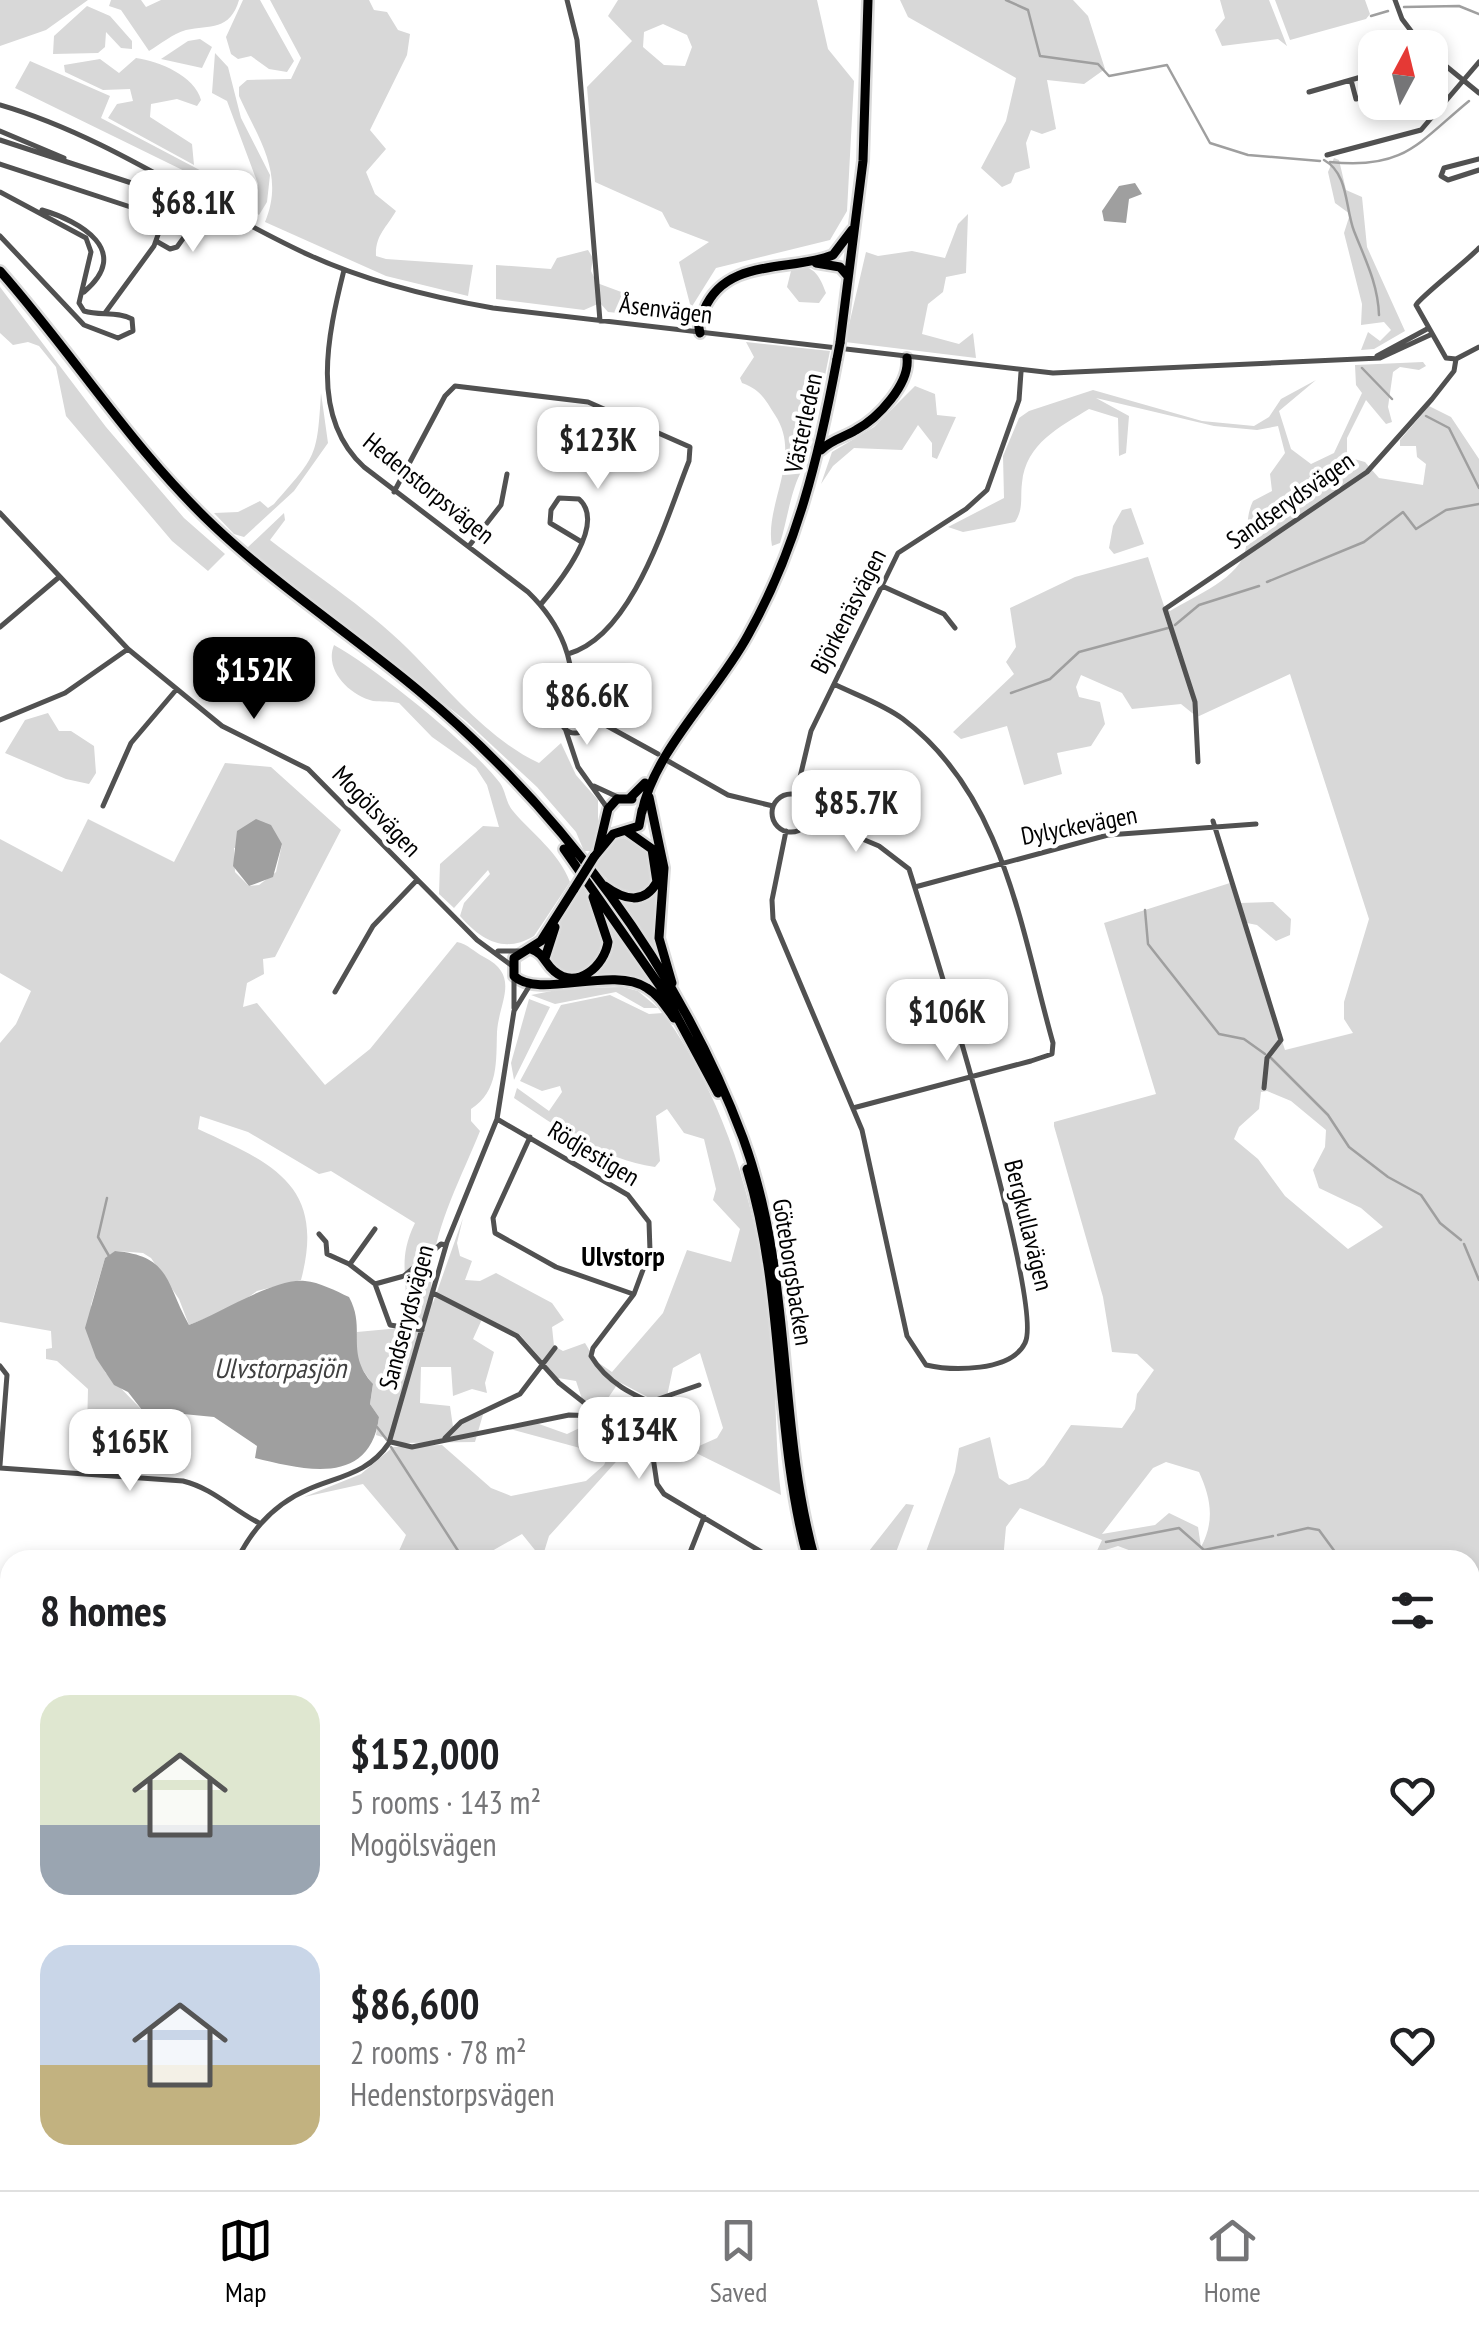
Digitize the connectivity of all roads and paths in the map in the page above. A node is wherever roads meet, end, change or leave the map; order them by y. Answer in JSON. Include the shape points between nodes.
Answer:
{"nodes":[{"id":1,"x":567,"y":0,"type":"edge"},
{"id":2,"x":866,"y":0,"type":"edge"},
{"id":3,"x":1395,"y":0,"type":"edge"},
{"id":4,"x":1411,"y":30,"type":"edge"},
{"id":5,"x":1479,"y":62,"type":"edge"},
{"id":6,"x":1448,"y":68,"type":"edge"},
{"id":7,"x":1358,"y":78,"type":"edge"},
{"id":8,"x":1351,"y":80,"type":"junction"},
{"id":9,"x":1464,"y":81,"type":"junction"},
{"id":10,"x":1309,"y":92,"type":"dead end"},
{"id":11,"x":1479,"y":93,"type":"edge"},
{"id":12,"x":1358,"y":98,"type":"edge"},
{"id":13,"x":0,"y":105,"type":"edge"},
{"id":14,"x":0,"y":130,"type":"edge"},
{"id":15,"x":0,"y":140,"type":"edge"},
{"id":16,"x":1328,"y":155,"type":"dead end"},
{"id":17,"x":1479,"y":159,"type":"edge"},
{"id":18,"x":70,"y":163,"type":"junction"},
{"id":19,"x":0,"y":164,"type":"edge"},
{"id":20,"x":1479,"y":170,"type":"edge"},
{"id":21,"x":0,"y":192,"type":"edge"},
{"id":22,"x":208,"y":204,"type":"junction"},
{"id":23,"x":27,"y":206,"type":"junction"},
{"id":24,"x":164,"y":218,"type":"junction"},
{"id":25,"x":852,"y":230,"type":"junction"},
{"id":26,"x":0,"y":236,"type":"edge"},
{"id":27,"x":156,"y":241,"type":"junction"},
{"id":28,"x":1479,"y":248,"type":"edge"},
{"id":29,"x":804,"y":262,"type":"junction"},
{"id":30,"x":344,"y":270,"type":"junction"},
{"id":31,"x":0,"y":274,"type":"edge"},
{"id":32,"x":846,"y":274,"type":"junction"},
{"id":33,"x":82,"y":294,"type":"junction"},
{"id":34,"x":104,"y":313,"type":"junction"},
{"id":35,"x":600,"y":321,"type":"junction"},
{"id":36,"x":1428,"y":332,"type":"junction"},
{"id":37,"x":700,"y":333,"type":"junction"},
{"id":38,"x":838,"y":343,"type":"junction"},
{"id":39,"x":1479,"y":346,"type":"edge"},
{"id":40,"x":836,"y":358,"type":"junction"},
{"id":41,"x":907,"y":358,"type":"junction"},
{"id":42,"x":1456,"y":358,"type":"junction"},
{"id":43,"x":1021,"y":371,"type":"junction"},
{"id":44,"x":826,"y":420,"type":"junction"},
{"id":45,"x":854,"y":432,"type":"junction"},
{"id":46,"x":819,"y":452,"type":"junction"},
{"id":47,"x":508,"y":474,"type":"dead end"},
{"id":48,"x":394,"y":492,"type":"junction"},
{"id":49,"x":0,"y":514,"type":"edge"},
{"id":50,"x":580,"y":542,"type":"junction"},
{"id":51,"x":469,"y":546,"type":"junction"},
{"id":52,"x":58,"y":578,"type":"junction"},
{"id":53,"x":882,"y":586,"type":"junction"},
{"id":54,"x":540,"y":604,"type":"junction"},
{"id":55,"x":0,"y":628,"type":"edge"},
{"id":56,"x":955,"y":628,"type":"dead end"},
{"id":57,"x":128,"y":649,"type":"junction"},
{"id":58,"x":568,"y":654,"type":"junction"},
{"id":59,"x":834,"y":684,"type":"junction"},
{"id":60,"x":176,"y":690,"type":"junction"},
{"id":61,"x":572,"y":693,"type":"junction"},
{"id":62,"x":580,"y":706,"type":"junction"},
{"id":63,"x":566,"y":708,"type":"junction"},
{"id":64,"x":589,"y":716,"type":"junction"},
{"id":65,"x":0,"y":720,"type":"edge"},
{"id":66,"x":597,"y":722,"type":"junction"},
{"id":67,"x":565,"y":728,"type":"junction"},
{"id":68,"x":583,"y":729,"type":"junction"},
{"id":69,"x":571,"y":740,"type":"junction"},
{"id":70,"x":658,"y":754,"type":"dead end"},
{"id":71,"x":668,"y":761,"type":"dead end"},
{"id":72,"x":1198,"y":762,"type":"dead end"},
{"id":73,"x":591,"y":784,"type":"junction"},
{"id":74,"x":650,"y":784,"type":"junction"},
{"id":75,"x":796,"y":794,"type":"junction"},
{"id":76,"x":626,"y":798,"type":"junction"},
{"id":77,"x":103,"y":806,"type":"dead end"},
{"id":78,"x":773,"y":806,"type":"junction"},
{"id":79,"x":608,"y":814,"type":"junction"},
{"id":80,"x":810,"y":816,"type":"junction"},
{"id":81,"x":642,"y":817,"type":"junction"},
{"id":82,"x":1214,"y":823,"type":"junction"},
{"id":83,"x":1256,"y":824,"type":"dead end"},
{"id":84,"x":786,"y":831,"type":"junction"},
{"id":85,"x":624,"y":832,"type":"junction"},
{"id":86,"x":657,"y":844,"type":"junction"},
{"id":87,"x":596,"y":854,"type":"junction"},
{"id":88,"x":1003,"y":862,"type":"junction"},
{"id":89,"x":578,"y":868,"type":"junction"},
{"id":90,"x":417,"y":880,"type":"junction"},
{"id":91,"x":597,"y":880,"type":"junction"},
{"id":92,"x":914,"y":887,"type":"junction"},
{"id":93,"x":574,"y":889,"type":"junction"},
{"id":94,"x":526,"y":950,"type":"junction"},
{"id":95,"x":495,"y":951,"type":"junction"},
{"id":96,"x":546,"y":960,"type":"junction"},
{"id":97,"x":513,"y":972,"type":"junction"},
{"id":98,"x":534,"y":984,"type":"junction"},
{"id":99,"x":335,"y":992,"type":"dead end"},
{"id":100,"x":680,"y":1005,"type":"junction"},
{"id":101,"x":514,"y":1011,"type":"junction"},
{"id":102,"x":694,"y":1044,"type":"junction"},
{"id":103,"x":969,"y":1076,"type":"junction"},
{"id":104,"x":1264,"y":1088,"type":"dead end"},
{"id":105,"x":853,"y":1108,"type":"junction"},
{"id":106,"x":497,"y":1118,"type":"junction"},
{"id":107,"x":530,"y":1137,"type":"junction"},
{"id":108,"x":375,"y":1229,"type":"dead end"},
{"id":109,"x":319,"y":1234,"type":"dead end"},
{"id":110,"x":446,"y":1246,"type":"junction"},
{"id":111,"x":350,"y":1264,"type":"junction"},
{"id":112,"x":374,"y":1284,"type":"junction"},
{"id":113,"x":432,"y":1293,"type":"junction"},
{"id":114,"x":634,"y":1294,"type":"junction"},
{"id":115,"x":423,"y":1330,"type":"junction"},
{"id":116,"x":554,"y":1348,"type":"dead end"},
{"id":117,"x":0,"y":1366,"type":"edge"},
{"id":118,"x":544,"y":1366,"type":"junction"},
{"id":119,"x":699,"y":1385,"type":"dead end"},
{"id":120,"x":647,"y":1403,"type":"junction"},
{"id":121,"x":603,"y":1416,"type":"junction"},
{"id":122,"x":689,"y":1420,"type":"dead end"},
{"id":123,"x":444,"y":1440,"type":"junction"},
{"id":124,"x":390,"y":1442,"type":"junction"},
{"id":125,"x":0,"y":1466,"type":"edge"},
{"id":126,"x":704,"y":1516,"type":"junction"},
{"id":127,"x":260,"y":1524,"type":"junction"},
{"id":128,"x":243,"y":1550,"type":"edge"},
{"id":129,"x":691,"y":1550,"type":"edge"},
{"id":130,"x":759,"y":1550,"type":"edge"},
{"id":131,"x":808,"y":1550,"type":"edge"},
{"id":132,"x":809,"y":1550,"type":"edge"}],
"edges":[{"from":1,"to":35,"type":"street","via":[[577,40]]},
{"from":2,"to":25,"type":"highway","name":"Västerleden"},
{"from":2,"to":38,"type":"highway","name":"Västerleden","via":[[862,161]]},
{"from":3,"to":4,"type":"street"},
{"from":5,"to":9,"type":"street"},
{"from":6,"to":9,"type":"street"},
{"from":7,"to":8,"type":"street"},
{"from":8,"to":10,"type":"street"},
{"from":8,"to":12,"type":"street"},
{"from":9,"to":11,"type":"street"},
{"from":9,"to":16,"type":"street","via":[[1421,130]]},
{"from":13,"to":22,"type":"street","name":"Åsenvägen","via":[[58,126]]},
{"from":14,"to":18,"type":"street"},
{"from":15,"to":18,"type":"street"},
{"from":17,"to":20,"type":"street","via":[[1444,168],[1441,176],[1448,180]]},
{"from":18,"to":24,"type":"street","via":[[163,196]]},
{"from":19,"to":24,"type":"street"},
{"from":21,"to":23,"type":"street"},
{"from":22,"to":27,"type":"street","via":[[177,247]]},
{"from":22,"to":30,"type":"street","name":"Åsenvägen"},
{"from":23,"to":33,"type":"street","via":[[86,238],[91,252]]},
{"from":23,"to":33,"type":"street","via":[[90,229],[99,240],[98,275]]},
{"from":24,"to":27,"type":"street"},
{"from":25,"to":29,"type":"highway","via":[[833,254]]},
{"from":25,"to":32,"type":"highway","name":"Västerleden"},
{"from":26,"to":34,"type":"street","via":[[84,325],[118,338],[133,331],[132,319]]},
{"from":27,"to":34,"type":"street"},
{"from":28,"to":36,"type":"street","via":[[1417,300]]},
{"from":29,"to":32,"type":"highway","via":[[834,265]]},
{"from":29,"to":37,"type":"highway","via":[[760,268],[714,292],[698,322]]},
{"from":30,"to":35,"type":"street","name":"Åsenvägen","via":[[454,301]]},
{"from":30,"to":48,"type":"street","name":"Hedenstorpsvägen","via":[[326,386],[329,408],[352,456]]},
{"from":31,"to":89,"type":"highway","via":[[116,425],[210,528],[453,728],[526,801]]},
{"from":31,"to":91,"type":"highway","via":[[190,503],[272,578],[456,724],[527,795]]},
{"from":32,"to":38,"type":"highway","name":"Västerleden"},
{"from":33,"to":34,"type":"street","via":[[84,311]]},
{"from":35,"to":37,"type":"street","name":"Åsenvägen"},
{"from":36,"to":42,"type":"street","via":[[1442,355]]},
{"from":36,"to":43,"type":"street","name":"Åsenvägen","via":[[1390,356],[1370,359]]},
{"from":37,"to":41,"type":"street","name":"Åsenvägen"},
{"from":38,"to":40,"type":"highway","name":"Västerleden","bridge":true},
{"from":39,"to":42,"type":"street"},
{"from":40,"to":44,"type":"highway","name":"Västerleden"},
{"from":40,"to":76,"type":"highway","name":"Västerleden","via":[[810,478],[773,580],[730,660]]},
{"from":41,"to":43,"type":"street","name":"Åsenvägen"},
{"from":41,"to":45,"type":"highway","via":[[888,402]]},
{"from":42,"to":72,"type":"street","name":"Sandserydsvägen","via":[[1454,371],[1367,472],[1165,610],[1195,702]]},
{"from":43,"to":53,"type":"street","name":"Björkenäsvägen","via":[[1020,400],[987,490],[904,546]]},
{"from":44,"to":45,"type":"highway"},
{"from":44,"to":46,"type":"highway","name":"Västerleden"},
{"from":45,"to":46,"type":"highway"},
{"from":46,"to":74,"type":"highway","name":"Västerleden","via":[[763,609]]},
{"from":47,"to":51,"type":"street","via":[[500,505]]},
{"from":48,"to":51,"type":"street","name":"Hedenstorpsvägen"},
{"from":48,"to":58,"type":"street","via":[[455,386],[588,402],[685,443],[692,452],[636,588],[594,642]]},
{"from":49,"to":52,"type":"street","name":"Mogölsvägen"},
{"from":50,"to":50,"type":"street","via":[[587,506],[579,498],[559,498],[550,523]]},
{"from":50,"to":54,"type":"street","via":[[576,562]]},
{"from":51,"to":54,"type":"street","name":"Hedenstorpsvägen"},
{"from":52,"to":55,"type":"street"},
{"from":52,"to":57,"type":"street","name":"Mogölsvägen"},
{"from":53,"to":56,"type":"street","via":[[944,614]]},
{"from":53,"to":59,"type":"street","name":"Björkenäsvägen"},
{"from":54,"to":58,"type":"street","name":"Hedenstorpsvägen"},
{"from":57,"to":60,"type":"street","name":"Mogölsvägen"},
{"from":57,"to":65,"type":"street","via":[[65,693]]},
{"from":58,"to":61,"type":"street","name":"Hedenstorpsvägen"},
{"from":59,"to":75,"type":"street","name":"Björkenäsvägen","via":[[810,732]]},
{"from":59,"to":88,"type":"street","via":[[898,716],[923,739],[978,806]]},
{"from":60,"to":77,"type":"street","via":[[131,743]]},
{"from":60,"to":90,"type":"street","name":"Mogölsvägen","via":[[222,726],[308,769]]},
{"from":61,"to":62,"type":"street"},
{"from":61,"to":63,"type":"street","name":"Hedenstorpsvägen"},
{"from":62,"to":63,"type":"street"},
{"from":62,"to":64,"type":"street"},
{"from":63,"to":67,"type":"street"},
{"from":64,"to":66,"type":"street"},
{"from":64,"to":68,"type":"street"},
{"from":66,"to":68,"type":"street"},
{"from":66,"to":70,"type":"street"},
{"from":67,"to":68,"type":"street"},
{"from":67,"to":69,"type":"street"},
{"from":68,"to":69,"type":"street"},
{"from":69,"to":73,"type":"street","via":[[574,760]]},
{"from":71,"to":78,"type":"street","via":[[728,796]]},
{"from":73,"to":76,"type":"street"},
{"from":73,"to":79,"type":"street"},
{"from":74,"to":81,"type":"highway","name":"Västerleden"},
{"from":74,"to":86,"type":"highway"},
{"from":75,"to":78,"type":"street"},
{"from":75,"to":80,"type":"street"},
{"from":76,"to":79,"type":"highway","name":"Västerleden"},
{"from":76,"to":81,"type":"highway"},
{"from":78,"to":84,"type":"street","via":[[774,821]]},
{"from":79,"to":85,"type":"highway"},
{"from":79,"to":87,"type":"highway"},
{"from":80,"to":84,"type":"street","via":[[803,827]]},
{"from":80,"to":92,"type":"street","name":"Bergkullavägen","via":[[901,860]]},
{"from":81,"to":85,"type":"highway"},
{"from":81,"to":86,"type":"highway"},
{"from":82,"to":83,"type":"street","name":"Dylyckevägen"},
{"from":82,"to":88,"type":"street","name":"Dylyckevägen","via":[[1108,835]]},
{"from":82,"to":104,"type":"street","via":[[1281,1040],[1267,1058]]},
{"from":84,"to":105,"type":"street","name":"Bergkullavägen","via":[[774,920]]},
{"from":85,"to":87,"type":"highway"},
{"from":85,"to":91,"type":"highway","via":[[656,855],[655,887],[628,899]]},
{"from":86,"to":100,"type":"highway","via":[[664,876],[660,938]]},
{"from":87,"to":93,"type":"highway","bridge":true},
{"from":88,"to":92,"type":"street","name":"Dylyckevägen"},
{"from":88,"to":103,"type":"street","via":[[1054,1043],[1052,1054]]},
{"from":89,"to":96,"type":"highway","via":[[606,931],[606,955],[592,972],[574,977],[556,974]]},
{"from":89,"to":102,"type":"highway"},
{"from":90,"to":95,"type":"street","name":"Mogölsvägen"},
{"from":90,"to":99,"type":"street","via":[[373,926]]},
{"from":91,"to":100,"type":"highway"},
{"from":92,"to":103,"type":"street","name":"Bergkullavägen"},
{"from":93,"to":94,"type":"highway"},
{"from":93,"to":96,"type":"highway"},
{"from":94,"to":95,"type":"street"},
{"from":94,"to":96,"type":"highway"},
{"from":94,"to":97,"type":"highway"},
{"from":95,"to":97,"type":"street","name":"Mogölsvägen"},
{"from":96,"to":98,"type":"highway","via":[[544,977]]},
{"from":97,"to":98,"type":"highway"},
{"from":97,"to":101,"type":"street","name":"Sandserydsvägen"},
{"from":98,"to":101,"type":"street","name":"Sandserydsvägen","via":[[523,990]]},
{"from":98,"to":102,"type":"highway","via":[[636,982],[658,997]]},
{"from":100,"to":132,"type":"highway","name":"Göteborgsbacken","via":[[725,1094],[766,1212]]},
{"from":101,"to":106,"type":"street","name":"Sandserydsvägen"},
{"from":102,"to":131,"type":"highway","name":"Göteborgsbacken","via":[[729,1119],[759,1212],[774,1291],[789,1472]]},
{"from":103,"to":105,"type":"street"},
{"from":103,"to":105,"type":"street","name":"Bergkullavägen","via":[[1030,1330],[1024,1347],[992,1364],[926,1365],[907,1336]]},
{"from":106,"to":107,"type":"street","name":"Rödjestigen"},
{"from":106,"to":110,"type":"street","name":"Sandserydsvägen"},
{"from":107,"to":114,"type":"street","name":"Rödjestigen","via":[[640,1205],[651,1240]]},
{"from":107,"to":114,"type":"street","via":[[493,1218],[495,1233],[556,1267]]},
{"from":108,"to":111,"type":"street"},
{"from":109,"to":111,"type":"street","via":[[327,1254]]},
{"from":110,"to":112,"type":"street","via":[[404,1276]]},
{"from":110,"to":113,"type":"street","name":"Sandserydsvägen"},
{"from":111,"to":112,"type":"street"},
{"from":112,"to":115,"type":"street","via":[[390,1324]]},
{"from":113,"to":115,"type":"street","name":"Sandserydsvägen"},
{"from":113,"to":118,"type":"street","via":[[516,1336]]},
{"from":114,"to":120,"type":"street","name":"Rödjestigen","via":[[591,1356],[606,1379]]},
{"from":115,"to":124,"type":"street","name":"Sandserydsvägen"},
{"from":116,"to":118,"type":"street"},
{"from":117,"to":125,"type":"street","via":[[7,1380]]},
{"from":118,"to":121,"type":"street"},
{"from":118,"to":123,"type":"street","via":[[520,1394],[460,1422]]},
{"from":119,"to":120,"type":"street"},
{"from":120,"to":122,"type":"street"},
{"from":121,"to":123,"type":"street","via":[[568,1415]]},
{"from":121,"to":126,"type":"street","via":[[654,1456],[664,1494]]},
{"from":123,"to":124,"type":"street","via":[[412,1447]]},
{"from":124,"to":127,"type":"street","via":[[367,1467],[292,1498]]},
{"from":125,"to":127,"type":"street","via":[[183,1481],[207,1488]]},
{"from":126,"to":129,"type":"street"},
{"from":126,"to":130,"type":"street"},
{"from":127,"to":128,"type":"street"}]}
